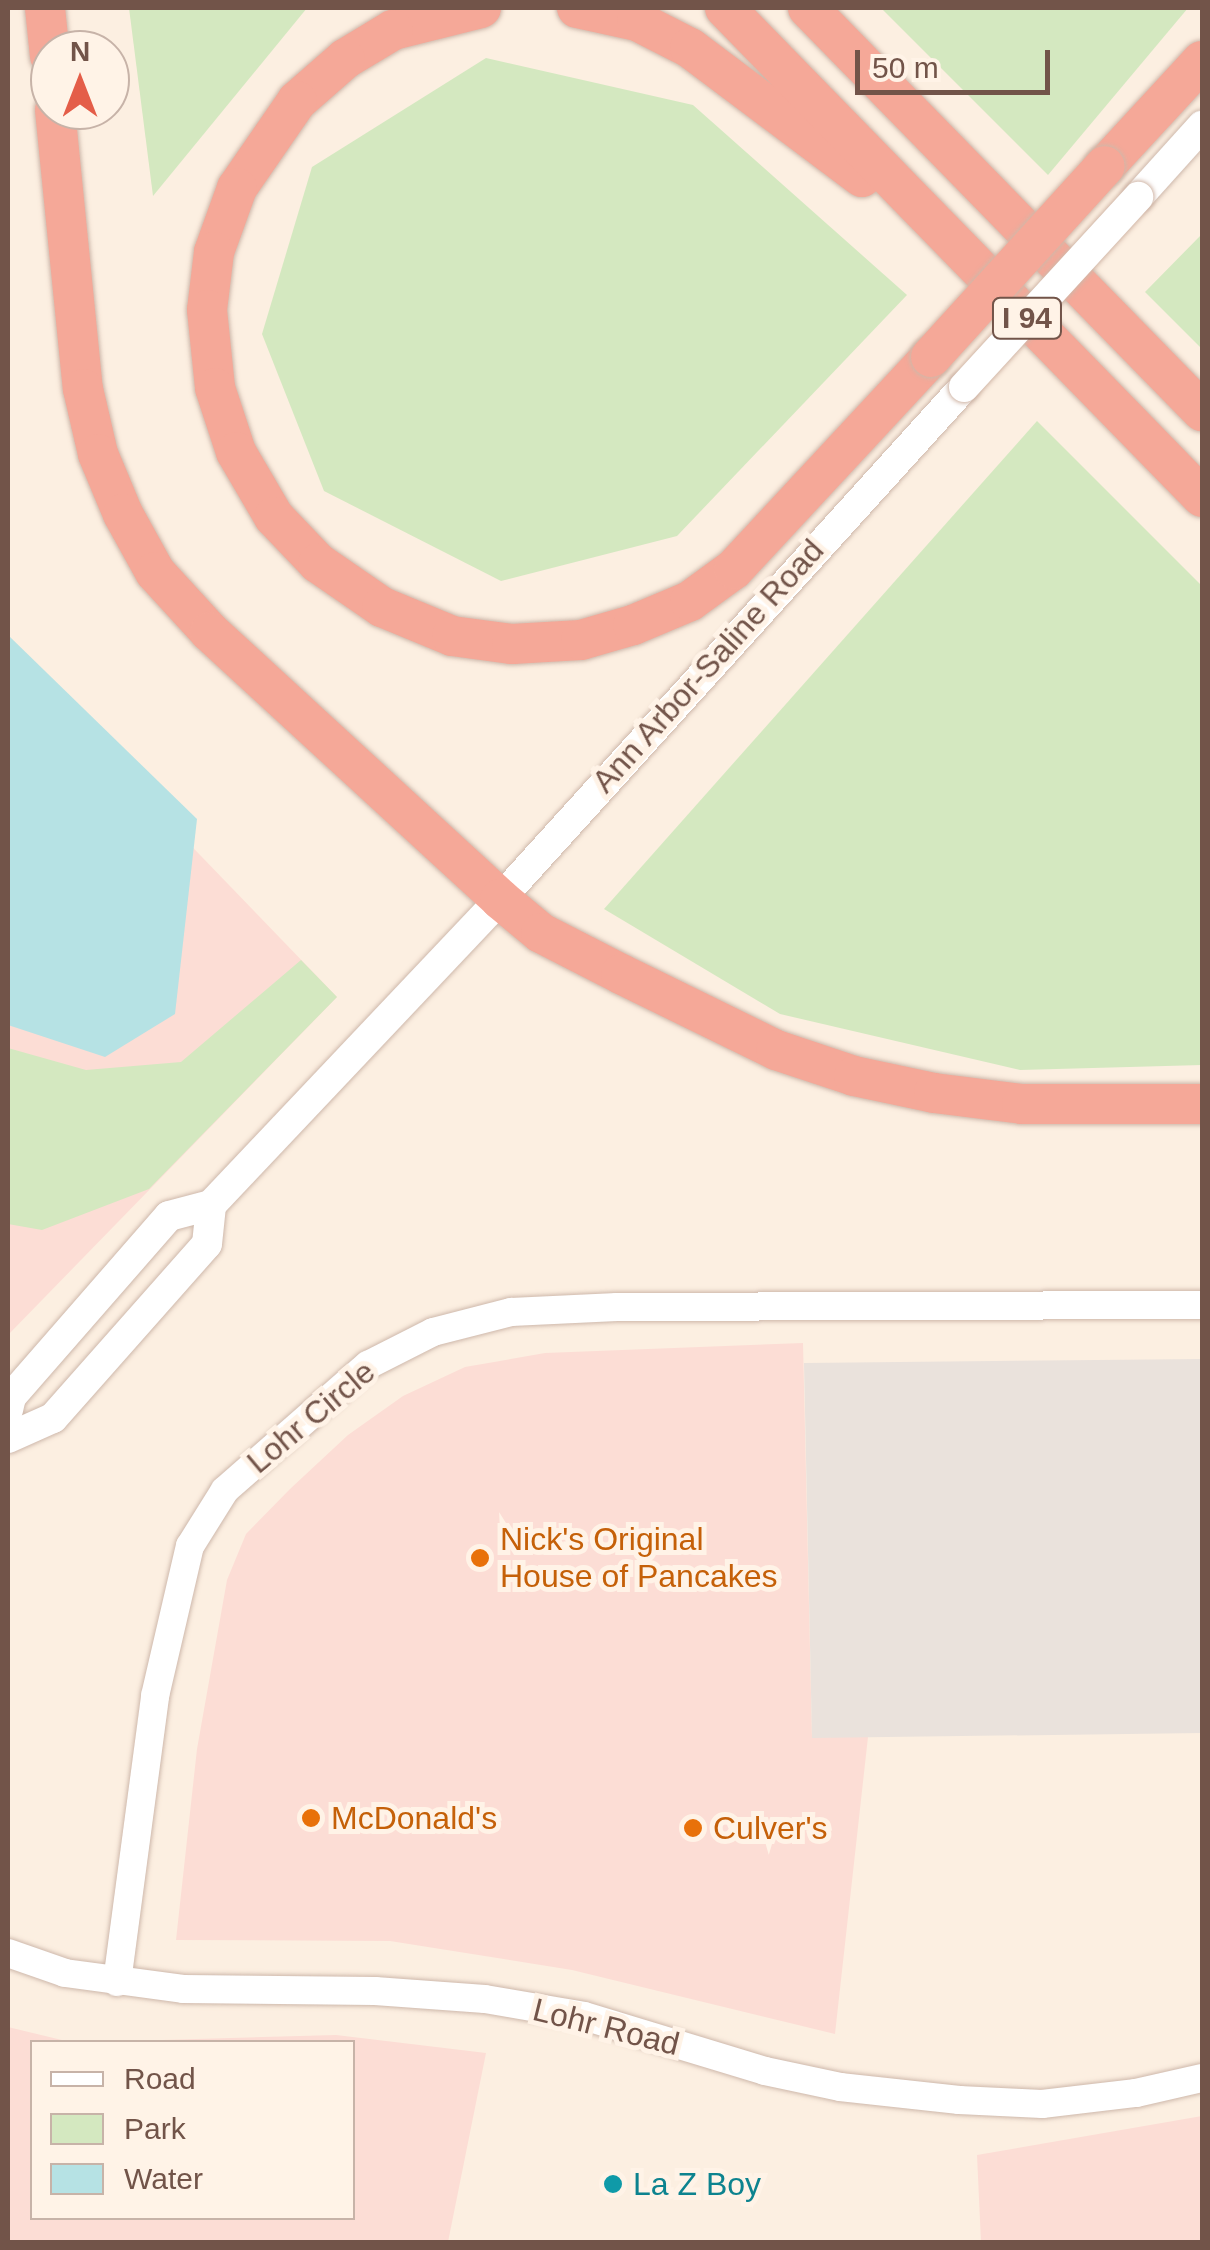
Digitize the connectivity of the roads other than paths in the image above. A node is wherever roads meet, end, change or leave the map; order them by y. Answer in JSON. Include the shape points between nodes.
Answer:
{"nodes":[{"id":1,"x":481,"y":8,"type":"edge"},
{"id":2,"x":577,"y":8,"type":"edge"},
{"id":3,"x":724,"y":8,"type":"edge"},
{"id":4,"x":808,"y":8,"type":"edge"},
{"id":5,"x":1202,"y":61,"type":"edge"},
{"id":6,"x":1202,"y":126,"type":"edge"},
{"id":7,"x":57,"y":130,"type":"edge"},
{"id":8,"x":943,"y":230,"type":"junction"},
{"id":9,"x":1202,"y":412,"type":"edge"},
{"id":10,"x":1202,"y":497,"type":"edge"},
{"id":11,"x":500,"y":899,"type":"junction"},
{"id":12,"x":1202,"y":1104,"type":"edge"},
{"id":13,"x":211,"y":1205,"type":"junction"},
{"id":14,"x":1202,"y":1305,"type":"edge"},
{"id":15,"x":8,"y":1410,"type":"edge"},
{"id":16,"x":8,"y":1438,"type":"edge"},
{"id":17,"x":8,"y":1952,"type":"edge"},
{"id":18,"x":117,"y":1982,"type":"junction"},
{"id":19,"x":1202,"y":2078,"type":"edge"}],
"edges":[{"from":1,"to":5,"type":"highway","bridge":true,"via":[[393,30],[345,59],[297,101],[237,188],[214,252],[207,310],[215,388],[236,452],[274,517],[318,563],[382,607],[452,636],[512,644],[582,640],[633,626],[690,601],[734,568]]},
{"from":2,"to":8,"type":"highway","via":[[637,21],[690,48]]},
{"from":3,"to":8,"type":"highway","number":"I 94"},
{"from":4,"to":9,"type":"highway","number":"I 94"},
{"from":6,"to":11,"type":"main road","name":"Ann Arbor-Saline Road","bridge":true},
{"from":7,"to":11,"type":"highway","via":[[83,389],[98,454],[154,572],[210,632]]},
{"from":8,"to":10,"type":"highway","number":"I 94"},
{"from":11,"to":12,"type":"highway","via":[[540,933],[604,966],[776,1050],[854,1076],[1022,1104]]},
{"from":11,"to":13,"type":"main road","name":"Ann Arbor-Saline Road"},
{"from":13,"to":15,"type":"main road","name":"Ann Arbor-Saline Road","via":[[169,1216],[11,1398]]},
{"from":13,"to":16,"type":"main road","via":[[207,1244],[53,1418]]},
{"from":14,"to":18,"type":"street","name":"Lohr Circle","via":[[511,1312],[433,1332],[368,1365],[225,1490],[190,1546],[155,1696]]},
{"from":17,"to":18,"type":"street","name":"Lohr Road","via":[[50,1970]]},
{"from":18,"to":19,"type":"street","name":"Lohr Road","via":[[486,1999],[584,2016],[765,2071],[959,2100],[1042,2104]]}]}
